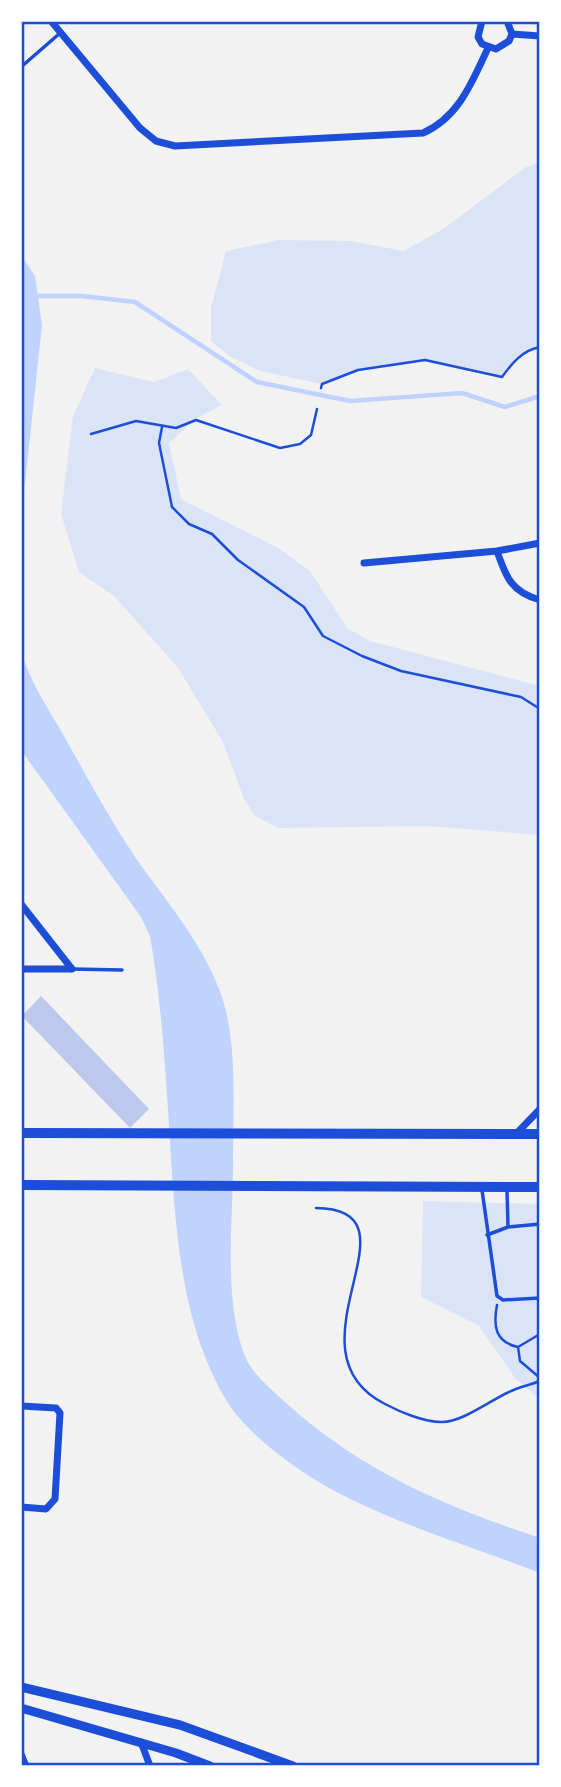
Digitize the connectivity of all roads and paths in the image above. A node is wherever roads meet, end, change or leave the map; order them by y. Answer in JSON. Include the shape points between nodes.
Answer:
{"nodes":[{"id":1,"x":51,"y":21,"type":"edge"},
{"id":2,"x":482,"y":21,"type":"edge"},
{"id":3,"x":507,"y":21,"type":"edge"},
{"id":4,"x":61,"y":33,"type":"junction"},
{"id":5,"x":512,"y":34,"type":"junction"},
{"id":6,"x":540,"y":36,"type":"edge"},
{"id":7,"x":488,"y":48,"type":"junction"},
{"id":8,"x":21,"y":67,"type":"edge"},
{"id":9,"x":540,"y":347,"type":"edge"},
{"id":10,"x":322,"y":386,"type":"dead end"},
{"id":11,"x":317,"y":409,"type":"dead end"},
{"id":12,"x":162,"y":427,"type":"junction"},
{"id":13,"x":91,"y":434,"type":"dead end"},
{"id":14,"x":540,"y":543,"type":"edge"},
{"id":15,"x":497,"y":551,"type":"junction"},
{"id":16,"x":364,"y":563,"type":"dead end"},
{"id":17,"x":540,"y":600,"type":"edge"},
{"id":18,"x":540,"y":709,"type":"edge"},
{"id":19,"x":21,"y":904,"type":"edge"},
{"id":20,"x":21,"y":969,"type":"edge"},
{"id":21,"x":72,"y":969,"type":"junction"},
{"id":22,"x":122,"y":970,"type":"dead end"},
{"id":23,"x":540,"y":1109,"type":"edge"},
{"id":24,"x":21,"y":1133,"type":"edge"},
{"id":25,"x":515,"y":1134,"type":"junction"},
{"id":26,"x":540,"y":1134,"type":"edge"},
{"id":27,"x":21,"y":1185,"type":"edge"},
{"id":28,"x":540,"y":1187,"type":"edge"},
{"id":29,"x":482,"y":1188,"type":"junction"},
{"id":30,"x":507,"y":1188,"type":"junction"},
{"id":31,"x":316,"y":1208,"type":"dead end"},
{"id":32,"x":540,"y":1224,"type":"edge"},
{"id":33,"x":508,"y":1227,"type":"junction"},
{"id":34,"x":488,"y":1235,"type":"junction"},
{"id":35,"x":499,"y":1298,"type":"junction"},
{"id":36,"x":540,"y":1298,"type":"edge"},
{"id":37,"x":540,"y":1334,"type":"edge"},
{"id":38,"x":518,"y":1348,"type":"junction"},
{"id":39,"x":540,"y":1380,"type":"edge"},
{"id":40,"x":21,"y":1406,"type":"edge"},
{"id":41,"x":21,"y":1507,"type":"edge"},
{"id":42,"x":21,"y":1687,"type":"edge"},
{"id":43,"x":21,"y":1708,"type":"edge"},
{"id":44,"x":141,"y":1742,"type":"junction"},
{"id":45,"x":21,"y":1754,"type":"edge"},
{"id":46,"x":26,"y":1766,"type":"edge"},
{"id":47,"x":150,"y":1766,"type":"edge"},
{"id":48,"x":210,"y":1766,"type":"edge"},
{"id":49,"x":293,"y":1766,"type":"edge"}],
"edges":[{"from":1,"to":4,"type":"street"},
{"from":2,"to":7,"type":"street","via":[[478,37]]},
{"from":3,"to":5,"type":"street"},
{"from":4,"to":7,"type":"street","via":[[140,128],[156,141],[175,146],[424,134],[457,108]]},
{"from":4,"to":8,"type":"lane"},
{"from":5,"to":6,"type":"street"},
{"from":5,"to":7,"type":"street","via":[[504,47]]},
{"from":9,"to":10,"type":"path","via":[[512,363],[502,377],[425,360],[358,370]]},
{"from":11,"to":12,"type":"path","via":[[311,435],[300,444],[280,448],[196,420],[176,428]]},
{"from":12,"to":13,"type":"path","via":[[136,421]]},
{"from":12,"to":18,"type":"path","via":[[159,443],[172,507],[304,607],[323,636],[401,671],[521,697]]},
{"from":14,"to":15,"type":"street"},
{"from":15,"to":16,"type":"street"},
{"from":15,"to":17,"type":"street","via":[[514,589]]},
{"from":19,"to":21,"type":"street"},
{"from":20,"to":21,"type":"street"},
{"from":21,"to":22,"type":"lane"},
{"from":23,"to":25,"type":"street"},
{"from":24,"to":25,"type":"main road"},
{"from":25,"to":26,"type":"main road"},
{"from":27,"to":29,"type":"main road"},
{"from":28,"to":30,"type":"main road"},
{"from":29,"to":30,"type":"main road"},
{"from":29,"to":34,"type":"lane"},
{"from":30,"to":33,"type":"lane"},
{"from":31,"to":39,"type":"path","via":[[339,1209],[352,1217],[362,1235],[343,1345],[354,1377],[373,1398],[396,1410],[442,1422]]},
{"from":32,"to":33,"type":"lane"},
{"from":33,"to":34,"type":"lane"},
{"from":34,"to":35,"type":"lane"},
{"from":35,"to":36,"type":"lane"},
{"from":35,"to":38,"type":"path","via":[[494,1325],[498,1338]]},
{"from":37,"to":38,"type":"path"},
{"from":38,"to":39,"type":"path","via":[[520,1361]]},
{"from":40,"to":41,"type":"street","via":[[56,1408],[60,1413],[55,1499],[46,1509]]},
{"from":42,"to":49,"type":"street","via":[[180,1725]]},
{"from":43,"to":44,"type":"street"},
{"from":44,"to":47,"type":"street"},
{"from":44,"to":48,"type":"street"},
{"from":45,"to":46,"type":"street"}]}
